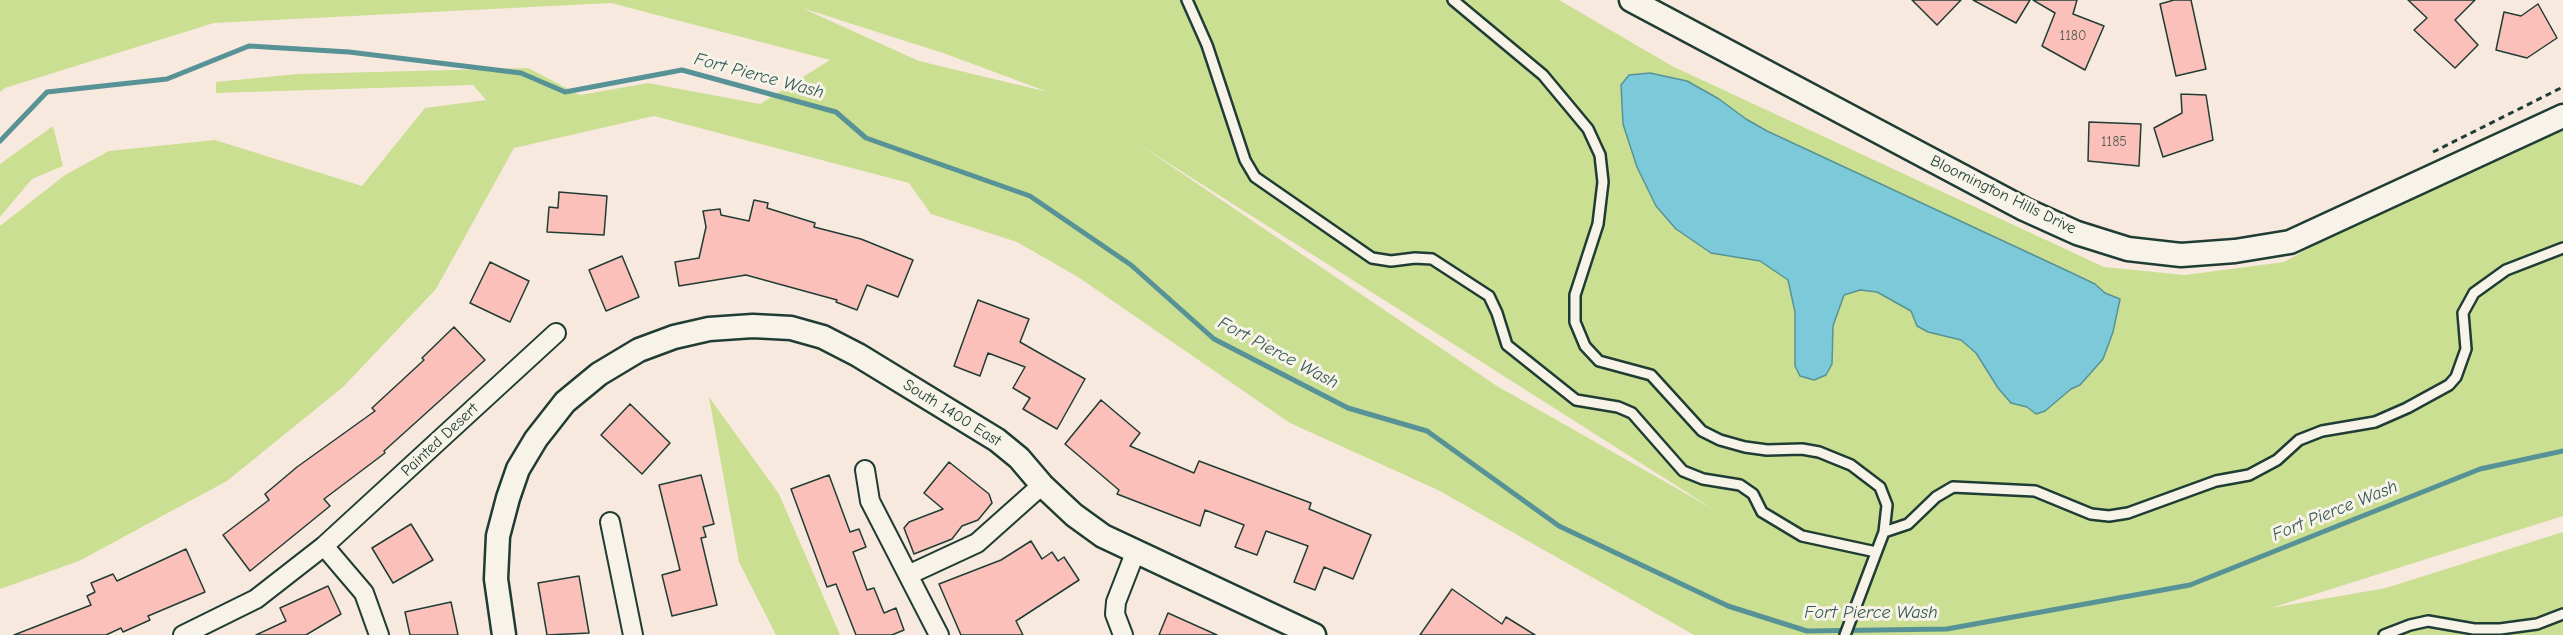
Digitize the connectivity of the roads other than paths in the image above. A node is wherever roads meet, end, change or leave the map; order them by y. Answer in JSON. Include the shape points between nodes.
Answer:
{"nodes":[{"id":1,"x":1187,"y":0,"type":"edge"},
{"id":2,"x":1453,"y":0,"type":"edge"},
{"id":3,"x":1631,"y":0,"type":"edge"},
{"id":4,"x":2563,"y":116,"type":"edge"},
{"id":5,"x":2563,"y":248,"type":"edge"},
{"id":6,"x":556,"y":333,"type":"dead end"},
{"id":7,"x":866,"y":470,"type":"dead end"},
{"id":8,"x":1042,"y":485,"type":"junction"},
{"id":9,"x":610,"y":522,"type":"dead end"},
{"id":10,"x":1884,"y":532,"type":"junction"},
{"id":11,"x":324,"y":546,"type":"junction"},
{"id":12,"x":1876,"y":552,"type":"junction"},
{"id":13,"x":1135,"y":553,"type":"junction"},
{"id":14,"x":908,"y":575,"type":"junction"},
{"id":15,"x":2563,"y":614,"type":"edge"},
{"id":16,"x":183,"y":635,"type":"edge"},
{"id":17,"x":379,"y":635,"type":"edge"},
{"id":18,"x":504,"y":635,"type":"edge"},
{"id":19,"x":633,"y":635,"type":"edge"},
{"id":20,"x":939,"y":635,"type":"edge"},
{"id":21,"x":1123,"y":635,"type":"edge"},
{"id":22,"x":1314,"y":635,"type":"edge"},
{"id":23,"x":1845,"y":635,"type":"edge"},
{"id":24,"x":2384,"y":635,"type":"edge"}],
"edges":[{"from":1,"to":12,"type":"lane","via":[[1207,45],[1245,160],[1256,177],[1372,258],[1432,259],[1489,296],[1508,345],[1575,400],[1632,413],[1683,471],[1703,479],[1740,484],[1753,494],[1762,512],[1802,536]]},
{"from":2,"to":10,"type":"lane","via":[[1543,75],[1588,129],[1600,154],[1603,182],[1598,224],[1575,295],[1575,322],[1585,346],[1599,361],[1651,375],[1702,432],[1745,447],[1819,452],[1851,465],[1880,487],[1887,505]]},
{"from":3,"to":4,"type":"street","name":"Bloomington Hills Drive","via":[[2024,209],[2077,233],[2128,249],[2181,255],[2290,242]]},
{"from":5,"to":10,"type":"lane","via":[[2506,270],[2474,293],[2463,314],[2466,349],[2449,385],[2375,422],[2322,431],[2299,440],[2277,460],[2250,475],[2216,481],[2128,513],[2109,516],[2091,514],[2035,491],[1953,487],[1936,497],[1908,524]]},
{"from":6,"to":11,"type":"street","name":"Painted Desert"},
{"from":7,"to":14,"type":"street","via":[[870,501]]},
{"from":8,"to":13,"type":"street","name":"South 1400 East","via":[[1074,515]]},
{"from":8,"to":14,"type":"street","via":[[977,543]]},
{"from":8,"to":18,"type":"street","name":"South 1400 East","via":[[997,440],[823,337],[791,328],[753,326],[709,329],[674,337],[639,350],[599,374],[565,402],[518,469],[498,536],[496,579]]},
{"from":9,"to":19,"type":"street"},
{"from":10,"to":12,"type":"lane"},
{"from":11,"to":16,"type":"street","name":"Painted Desert","via":[[256,598]]},
{"from":11,"to":17,"type":"street","via":[[364,593]]},
{"from":12,"to":23,"type":"lane"},
{"from":13,"to":21,"type":"street","via":[[1114,614]]},
{"from":13,"to":22,"type":"street","name":"South 1400 East"},
{"from":14,"to":20,"type":"street"},
{"from":15,"to":24,"type":"lane","via":[[2537,624],[2500,629],[2428,621]]}]}
